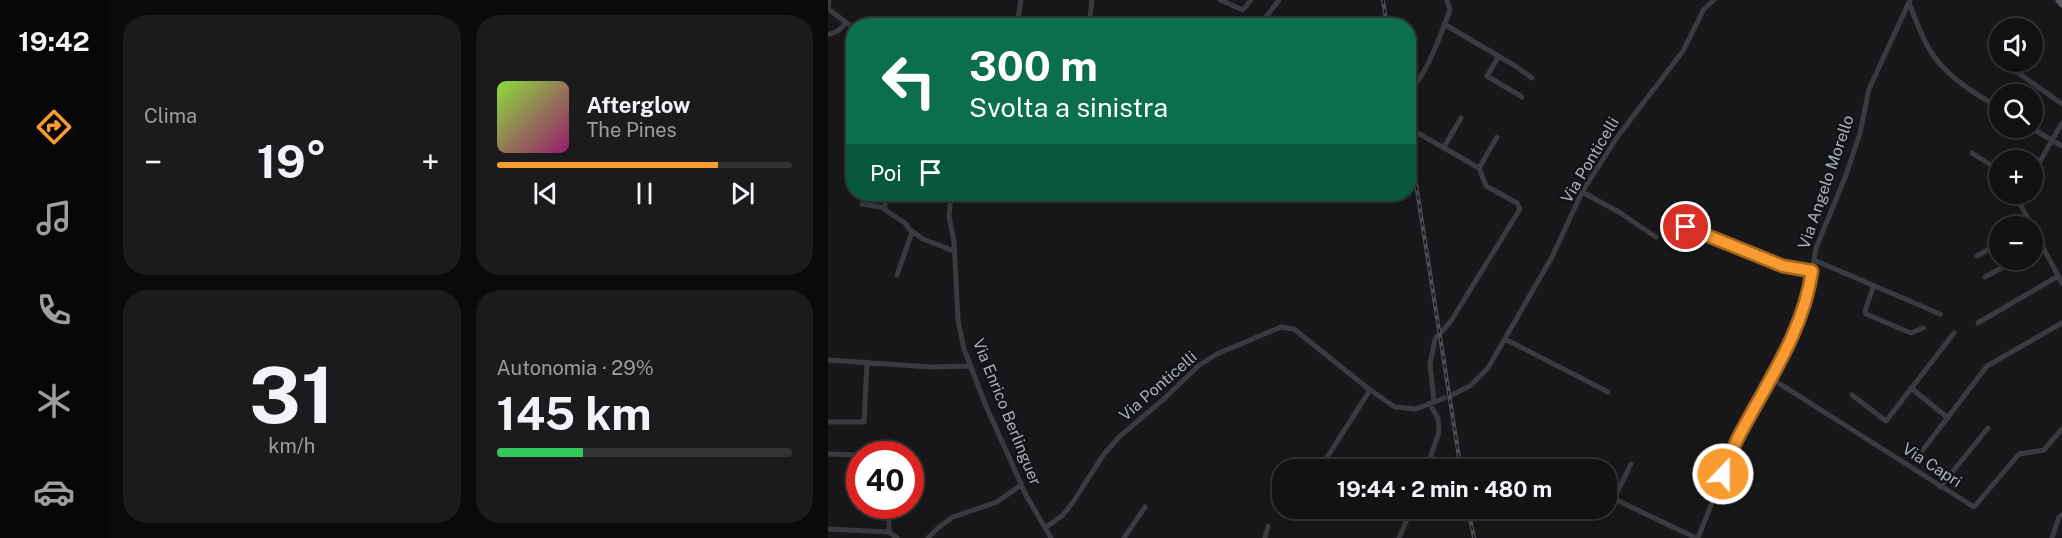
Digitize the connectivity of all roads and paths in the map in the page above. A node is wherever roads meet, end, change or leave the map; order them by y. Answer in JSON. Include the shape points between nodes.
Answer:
{"nodes":[{"id":1,"x":829,"y":0,"type":"edge"},
{"id":2,"x":1021,"y":0,"type":"edge"},
{"id":3,"x":1092,"y":0,"type":"edge"},
{"id":4,"x":1220,"y":0,"type":"edge"},
{"id":5,"x":1251,"y":0,"type":"edge"},
{"id":6,"x":1279,"y":0,"type":"edge"},
{"id":7,"x":1447,"y":0,"type":"edge"},
{"id":8,"x":1714,"y":0,"type":"edge"},
{"id":9,"x":2059,"y":0,"type":"edge"},
{"id":10,"x":1910,"y":2,"type":"edge"},
{"id":11,"x":2062,"y":4,"type":"edge"},
{"id":12,"x":1019,"y":18,"type":"edge"},
{"id":13,"x":1090,"y":18,"type":"edge"},
{"id":14,"x":1265,"y":18,"type":"edge"},
{"id":15,"x":846,"y":23,"type":"joint"},
{"id":16,"x":1444,"y":24,"type":"junction"},
{"id":17,"x":828,"y":35,"type":"edge"},
{"id":18,"x":1499,"y":56,"type":"junction"},
{"id":19,"x":2017,"y":72,"type":"edge"},
{"id":20,"x":1532,"y":78,"type":"dead end"},
{"id":21,"x":1416,"y":84,"type":"edge"},
{"id":22,"x":1522,"y":97,"type":"dead end"},
{"id":23,"x":1989,"y":101,"type":"edge"},
{"id":24,"x":2062,"y":104,"type":"edge"},
{"id":25,"x":1461,"y":118,"type":"dead end"},
{"id":26,"x":2062,"y":123,"type":"edge"},
{"id":27,"x":1416,"y":131,"type":"edge"},
{"id":28,"x":2043,"y":135,"type":"edge"},
{"id":29,"x":1497,"y":137,"type":"dead end"},
{"id":30,"x":2052,"y":140,"type":"junction"},
{"id":31,"x":2062,"y":146,"type":"edge"},
{"id":32,"x":1444,"y":147,"type":"junction"},
{"id":33,"x":1972,"y":153,"type":"dead end"},
{"id":34,"x":2043,"y":156,"type":"edge"},
{"id":35,"x":1989,"y":164,"type":"edge"},
{"id":36,"x":1479,"y":168,"type":"junction"},
{"id":37,"x":1582,"y":192,"type":"junction"},
{"id":38,"x":885,"y":201,"type":"edge"},
{"id":39,"x":950,"y":201,"type":"edge"},
{"id":40,"x":862,"y":204,"type":"dead end"},
{"id":41,"x":885,"y":208,"type":"junction"},
{"id":42,"x":1686,"y":227,"type":"dead end"},
{"id":43,"x":912,"y":232,"type":"junction"},
{"id":44,"x":1656,"y":237,"type":"dead end"},
{"id":45,"x":2043,"y":247,"type":"edge"},
{"id":46,"x":1989,"y":249,"type":"edge"},
{"id":47,"x":954,"y":251,"type":"junction"},
{"id":48,"x":1977,"y":256,"type":"dead end"},
{"id":49,"x":1814,"y":260,"type":"junction"},
{"id":50,"x":1998,"y":270,"type":"edge"},
{"id":51,"x":1812,"y":271,"type":"junction"},
{"id":52,"x":897,"y":274,"type":"dead end"},
{"id":53,"x":1985,"y":277,"type":"dead end"},
{"id":54,"x":2061,"y":280,"type":"edge"},
{"id":55,"x":1874,"y":285,"type":"junction"},
{"id":56,"x":1940,"y":314,"type":"dead end"},
{"id":57,"x":1978,"y":322,"type":"dead end"},
{"id":58,"x":2062,"y":322,"type":"edge"},
{"id":59,"x":1923,"y":328,"type":"dead end"},
{"id":60,"x":1954,"y":333,"type":"dead end"},
{"id":61,"x":1505,"y":339,"type":"junction"},
{"id":62,"x":828,"y":360,"type":"edge"},
{"id":63,"x":867,"y":362,"type":"junction"},
{"id":64,"x":971,"y":366,"type":"junction"},
{"id":65,"x":1772,"y":379,"type":"junction"},
{"id":66,"x":1911,"y":388,"type":"junction"},
{"id":67,"x":1370,"y":390,"type":"junction"},
{"id":68,"x":1608,"y":392,"type":"dead end"},
{"id":69,"x":1454,"y":394,"type":"tunnel mouth"},
{"id":70,"x":1852,"y":395,"type":"dead end"},
{"id":71,"x":1443,"y":399,"type":"tunnel mouth"},
{"id":72,"x":1431,"y":403,"type":"junction"},
{"id":73,"x":1948,"y":418,"type":"junction"},
{"id":74,"x":828,"y":422,"type":"edge"},
{"id":75,"x":1988,"y":428,"type":"dead end"},
{"id":76,"x":2062,"y":429,"type":"edge"},
{"id":77,"x":828,"y":454,"type":"edge"},
{"id":78,"x":1919,"y":454,"type":"dead end"},
{"id":79,"x":846,"y":455,"type":"edge"},
{"id":80,"x":1326,"y":459,"type":"edge"},
{"id":81,"x":1429,"y":459,"type":"edge"},
{"id":82,"x":1631,"y":464,"type":"dead end"},
{"id":83,"x":1022,"y":485,"type":"junction"},
{"id":84,"x":1940,"y":487,"type":"junction"},
{"id":85,"x":1617,"y":493,"type":"edge"},
{"id":86,"x":1617,"y":500,"type":"edge"},
{"id":87,"x":1145,"y":507,"type":"dead end"},
{"id":88,"x":2062,"y":515,"type":"edge"},
{"id":89,"x":889,"y":519,"type":"edge"},
{"id":90,"x":1407,"y":519,"type":"edge"},
{"id":91,"x":1268,"y":526,"type":"dead end"},
{"id":92,"x":1045,"y":528,"type":"junction"},
{"id":93,"x":828,"y":529,"type":"edge"},
{"id":94,"x":889,"y":532,"type":"junction"},
{"id":95,"x":897,"y":538,"type":"edge"},
{"id":96,"x":928,"y":538,"type":"edge"},
{"id":97,"x":1051,"y":538,"type":"edge"},
{"id":98,"x":1124,"y":538,"type":"edge"},
{"id":99,"x":1265,"y":538,"type":"edge"},
{"id":100,"x":1399,"y":538,"type":"edge"},
{"id":101,"x":1697,"y":538,"type":"edge"},
{"id":102,"x":2052,"y":538,"type":"edge"}],
"edges":[{"from":1,"to":15,"type":"street","via":[[828,9]]},
{"from":2,"to":12,"type":"street"},
{"from":3,"to":13,"type":"street"},
{"from":4,"to":5,"type":"street","via":[[1243,10]]},
{"from":6,"to":14,"type":"street"},
{"from":7,"to":16,"type":"street","via":[[1450,10]]},
{"from":8,"to":37,"type":"street","name":"Via Ponticelli","via":[[1704,9],[1683,51],[1618,136]]},
{"from":9,"to":11,"type":"main road"},
{"from":10,"to":23,"type":"street","via":[[1933,55],[1962,84]]},
{"from":10,"to":49,"type":"street","name":"Via Angelo Morello","via":[[1869,89],[1860,133],[1818,240]]},
{"from":15,"to":17,"type":"street"},
{"from":16,"to":18,"type":"street"},
{"from":16,"to":21,"type":"street"},
{"from":18,"to":20,"type":"street"},
{"from":18,"to":22,"type":"street","via":[[1487,76]]},
{"from":19,"to":24,"type":"street"},
{"from":25,"to":32,"type":"street"},
{"from":26,"to":30,"type":"street"},
{"from":27,"to":32,"type":"street"},
{"from":28,"to":30,"type":"street"},
{"from":29,"to":36,"type":"street"},
{"from":30,"to":31,"type":"street"},
{"from":30,"to":34,"type":"street"},
{"from":32,"to":36,"type":"street"},
{"from":33,"to":35,"type":"street"},
{"from":36,"to":72,"type":"street","via":[[1486,186],[1517,203],[1520,209],[1451,321],[1435,339],[1430,364]]},
{"from":37,"to":44,"type":"street"},
{"from":37,"to":61,"type":"street","name":"Via Ponticelli","via":[[1552,257]]},
{"from":38,"to":41,"type":"street"},
{"from":39,"to":47,"type":"street","name":"Via Enrico Berlinguer"},
{"from":40,"to":41,"type":"street"},
{"from":41,"to":43,"type":"street"},
{"from":42,"to":51,"type":"street","via":[[1783,266]]},
{"from":43,"to":47,"type":"street"},
{"from":43,"to":52,"type":"street"},
{"from":45,"to":54,"type":"street"},
{"from":46,"to":48,"type":"street"},
{"from":47,"to":64,"type":"street","name":"Via Enrico Berlinguer","via":[[958,320]]},
{"from":49,"to":51,"type":"street","name":"Via Angelo Morello"},
{"from":49,"to":55,"type":"street"},
{"from":50,"to":53,"type":"street"},
{"from":51,"to":65,"type":"street","name":"Via Angelo Morello","via":[[1797,325]]},
{"from":54,"to":57,"type":"street"},
{"from":55,"to":56,"type":"street"},
{"from":55,"to":59,"type":"street","via":[[1866,314],[1911,333]]},
{"from":58,"to":73,"type":"street","via":[[1988,366]]},
{"from":60,"to":66,"type":"street"},
{"from":61,"to":68,"type":"street"},
{"from":61,"to":69,"type":"street","name":"Via Ponticelli","via":[[1488,368],[1470,386]]},
{"from":62,"to":63,"type":"street"},
{"from":63,"to":64,"type":"street"},
{"from":63,"to":74,"type":"street","via":[[864,422]]},
{"from":64,"to":83,"type":"street","name":"Via Enrico Berlinguer"},
{"from":65,"to":84,"type":"street","name":"Via Capri"},
{"from":65,"to":101,"type":"street","name":"Via Angelo Morello","via":[[1735,445]]},
{"from":66,"to":70,"type":"street","via":[[1886,421]]},
{"from":66,"to":73,"type":"street"},
{"from":67,"to":72,"type":"street","name":"Via Ponticelli","via":[[1395,406],[1416,409]]},
{"from":67,"to":80,"type":"street"},
{"from":67,"to":92,"type":"street","name":"Via Ponticelli","via":[[1294,329],[1281,327],[1217,354],[1198,366],[1119,437],[1063,515]]},
{"from":71,"to":72,"type":"street","name":"Via Ponticelli"},
{"from":72,"to":81,"type":"street","via":[[1438,418],[1438,432]]},
{"from":73,"to":78,"type":"street"},
{"from":75,"to":84,"type":"street"},
{"from":76,"to":84,"type":"street","name":"Via Capri","via":[[2043,450],[2019,454],[1975,507]]},
{"from":77,"to":79,"type":"street"},
{"from":82,"to":85,"type":"street"},
{"from":83,"to":92,"type":"street","name":"Via Enrico Berlinguer"},
{"from":83,"to":96,"type":"street","via":[[997,502],[954,517]]},
{"from":86,"to":101,"type":"street"},
{"from":87,"to":98,"type":"street"},
{"from":88,"to":102,"type":"street"},
{"from":89,"to":94,"type":"street"},
{"from":90,"to":100,"type":"street"},
{"from":91,"to":99,"type":"street"},
{"from":92,"to":97,"type":"street","name":"Via Enrico Berlinguer"},
{"from":93,"to":94,"type":"street"},
{"from":94,"to":95,"type":"street"}]}
